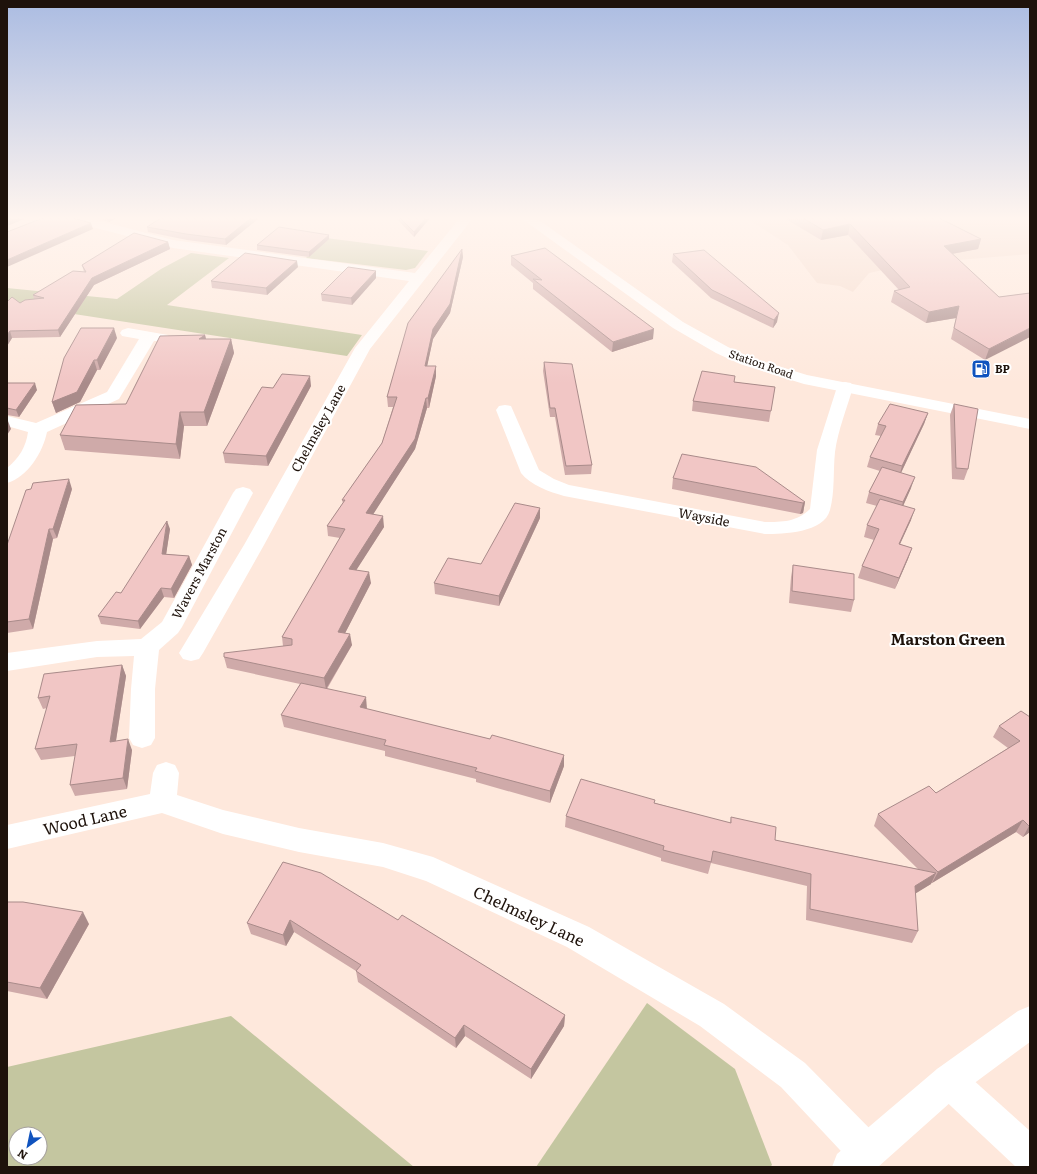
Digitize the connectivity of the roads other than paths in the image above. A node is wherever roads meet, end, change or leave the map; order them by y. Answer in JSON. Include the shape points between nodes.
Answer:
{"nodes":[{"id":1,"x":380,"y":273,"type":"edge"},
{"id":2,"x":422,"y":273,"type":"edge"},
{"id":3,"x":604,"y":273,"type":"edge"},
{"id":4,"x":418,"y":278,"type":"junction"},
{"id":5,"x":128,"y":333,"type":"dead end"},
{"id":6,"x":149,"y":336,"type":"junction"},
{"id":7,"x":180,"y":342,"type":"edge"},
{"id":8,"x":844,"y":387,"type":"junction"},
{"id":9,"x":505,"y":410,"type":"dead end"},
{"id":10,"x":7,"y":421,"type":"edge"},
{"id":11,"x":1030,"y":424,"type":"edge"},
{"id":12,"x":38,"y":429,"type":"junction"},
{"id":13,"x":7,"y":477,"type":"edge"},
{"id":14,"x":243,"y":493,"type":"dead end"},
{"id":15,"x":147,"y":647,"type":"junction"},
{"id":16,"x":191,"y":653,"type":"dead end"},
{"id":17,"x":7,"y":662,"type":"edge"},
{"id":18,"x":142,"y":738,"type":"dead end"},
{"id":19,"x":166,"y":773,"type":"dead end"},
{"id":20,"x":162,"y":802,"type":"junction"},
{"id":21,"x":7,"y":837,"type":"edge"},
{"id":22,"x":1030,"y":1022,"type":"edge"},
{"id":23,"x":949,"y":1081,"type":"junction"},
{"id":24,"x":1030,"y":1155,"type":"edge"},
{"id":25,"x":858,"y":1159,"type":"edge"}],
"edges":[{"from":1,"to":4,"type":"street"},
{"from":2,"to":4,"type":"street","name":"Chelmsley Lane"},
{"from":3,"to":8,"type":"street","name":"Station Road","via":[[678,325],[722,350],[778,371]]},
{"from":4,"to":16,"type":"street","name":"Chelmsley Lane","via":[[363,348]]},
{"from":5,"to":6,"type":"street"},
{"from":6,"to":7,"type":"street"},
{"from":6,"to":12,"type":"street","via":[[113,395]]},
{"from":8,"to":9,"type":"street","name":"Wayside","via":[[826,450],[820,511],[812,519],[797,526],[783,528],[765,528],[572,492],[547,483],[531,472]]},
{"from":8,"to":11,"type":"street","name":"Station Road"},
{"from":10,"to":12,"type":"street"},
{"from":12,"to":13,"type":"street","via":[[36,446],[20,467]]},
{"from":14,"to":15,"type":"street","name":"Wavers Marston","via":[[170,627]]},
{"from":15,"to":17,"type":"street","via":[[97,649]]},
{"from":15,"to":18,"type":"street"},
{"from":19,"to":20,"type":"street"},
{"from":20,"to":21,"type":"street","name":"Wood Lane"},
{"from":20,"to":25,"type":"street","name":"Chelmsley Lane","via":[[223,822],[299,840],[383,855],[433,870],[578,937],[712,1016],[794,1075]]},
{"from":22,"to":23,"type":"street"},
{"from":23,"to":24,"type":"street"},
{"from":23,"to":25,"type":"street"}]}
